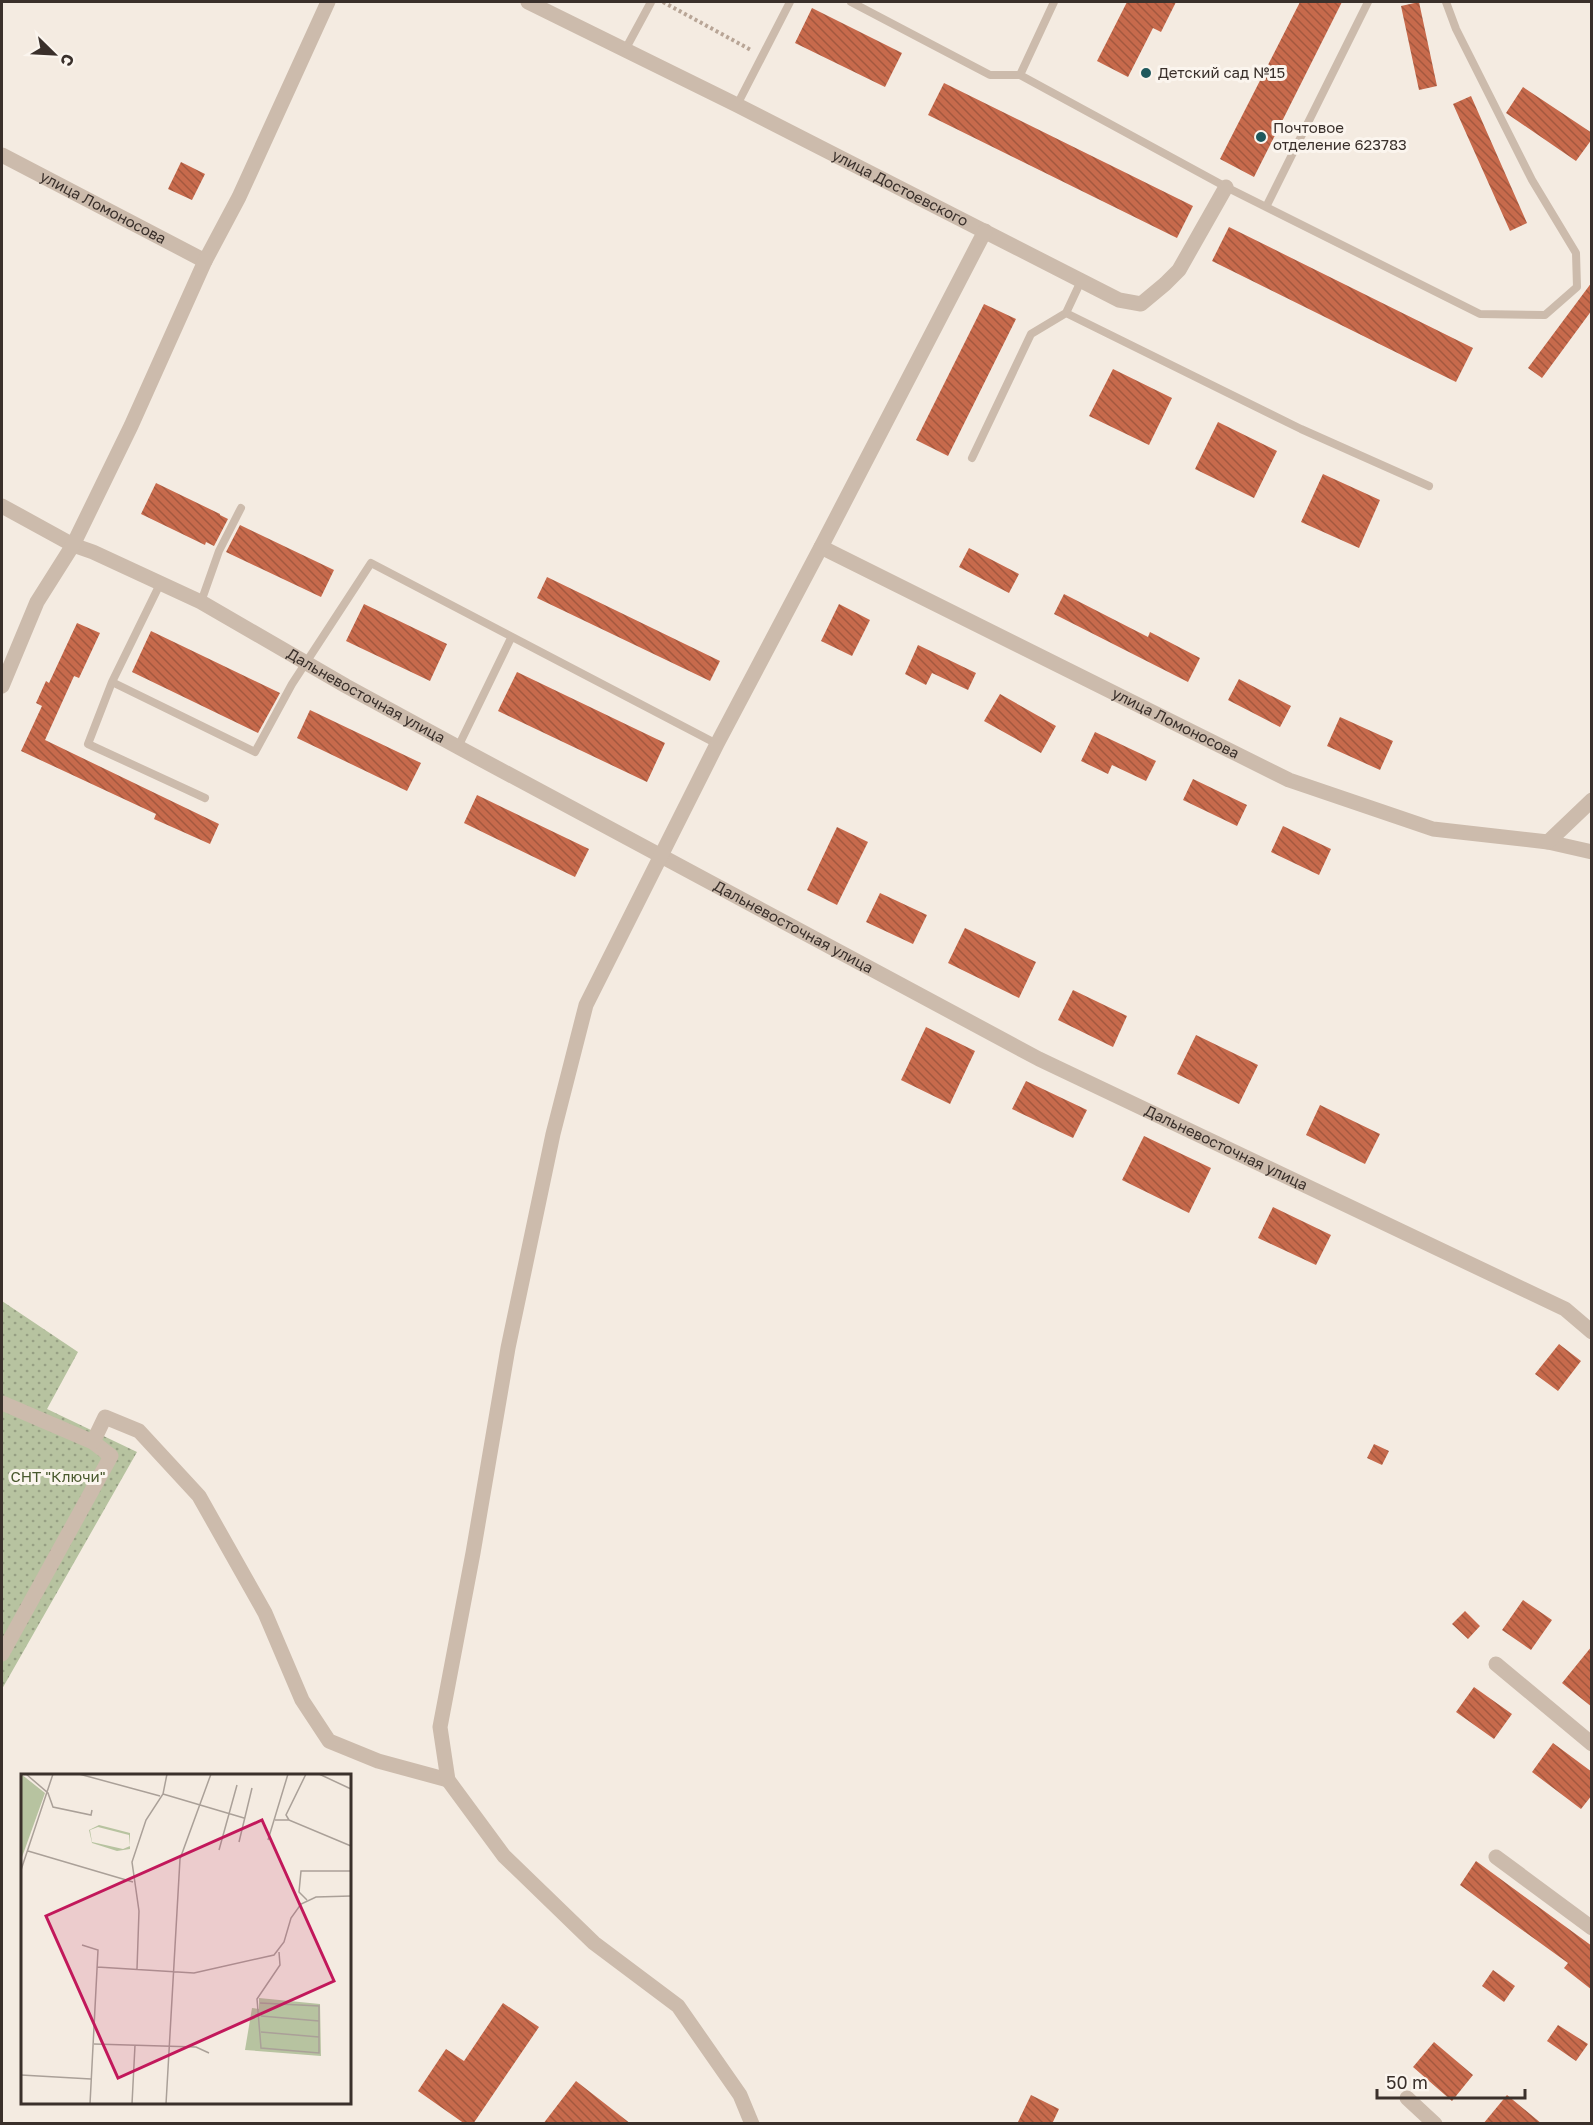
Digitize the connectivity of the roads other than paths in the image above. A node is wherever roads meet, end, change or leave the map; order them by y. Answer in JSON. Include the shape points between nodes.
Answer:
{"nodes":[{"id":1,"x":328,"y":2,"type":"edge"},
{"id":2,"x":528,"y":2,"type":"edge"},
{"id":3,"x":651,"y":2,"type":"edge"},
{"id":4,"x":790,"y":2,"type":"edge"},
{"id":5,"x":851,"y":2,"type":"edge"},
{"id":6,"x":1054,"y":2,"type":"edge"},
{"id":7,"x":1368,"y":2,"type":"edge"},
{"id":8,"x":1446,"y":2,"type":"edge"},
{"id":9,"x":625,"y":50,"type":"junction"},
{"id":10,"x":1020,"y":75,"type":"junction"},
{"id":11,"x":738,"y":105,"type":"junction"},
{"id":12,"x":2,"y":155,"type":"edge"},
{"id":13,"x":1226,"y":187,"type":"junction"},
{"id":14,"x":1266,"y":207,"type":"junction"},
{"id":15,"x":985,"y":231,"type":"junction"},
{"id":16,"x":205,"y":261,"type":"junction"},
{"id":17,"x":1081,"y":281,"type":"junction"},
{"id":18,"x":1066,"y":313,"type":"junction"},
{"id":19,"x":972,"y":458,"type":"dead end"},
{"id":20,"x":1429,"y":486,"type":"dead end"},
{"id":21,"x":2,"y":506,"type":"edge"},
{"id":22,"x":241,"y":508,"type":"dead end"},
{"id":23,"x":72,"y":545,"type":"junction"},
{"id":24,"x":821,"y":548,"type":"junction"},
{"id":25,"x":160,"y":584,"type":"junction"},
{"id":26,"x":201,"y":602,"type":"junction"},
{"id":27,"x":511,"y":638,"type":"junction"},
{"id":28,"x":307,"y":662,"type":"junction"},
{"id":29,"x":112,"y":682,"type":"junction"},
{"id":30,"x":2,"y":686,"type":"edge"},
{"id":31,"x":717,"y":744,"type":"junction"},
{"id":32,"x":458,"y":747,"type":"junction"},
{"id":33,"x":205,"y":798,"type":"dead end"},
{"id":34,"x":1592,"y":800,"type":"edge"},
{"id":35,"x":1548,"y":842,"type":"junction"},
{"id":36,"x":1592,"y":852,"type":"edge"},
{"id":37,"x":661,"y":855,"type":"junction"},
{"id":38,"x":1592,"y":1332,"type":"edge"},
{"id":39,"x":2,"y":1403,"type":"edge"},
{"id":40,"x":93,"y":1442,"type":"junction"},
{"id":41,"x":2,"y":1654,"type":"edge"},
{"id":42,"x":1496,"y":1664,"type":"dead end"},
{"id":43,"x":1592,"y":1744,"type":"edge"},
{"id":44,"x":448,"y":1780,"type":"junction"},
{"id":45,"x":1496,"y":1857,"type":"dead end"},
{"id":46,"x":1592,"y":1928,"type":"edge"},
{"id":47,"x":1407,"y":2098,"type":"dead end"},
{"id":48,"x":752,"y":2124,"type":"edge"},
{"id":49,"x":1435,"y":2124,"type":"edge"}],
"edges":[{"from":1,"to":16,"type":"street","via":[[239,197]]},
{"from":2,"to":9,"type":"street","name":"улица Достоевского"},
{"from":3,"to":9,"type":"lane"},
{"from":4,"to":11,"type":"lane"},
{"from":5,"to":10,"type":"lane","via":[[990,75]]},
{"from":6,"to":10,"type":"lane"},
{"from":7,"to":14,"type":"lane"},
{"from":8,"to":14,"type":"lane","via":[[1527,170],[1576,252],[1577,287],[1545,315],[1480,314]]},
{"from":9,"to":11,"type":"street","name":"улица Достоевского"},
{"from":10,"to":13,"type":"lane"},
{"from":11,"to":15,"type":"street","name":"улица Достоевского"},
{"from":12,"to":16,"type":"street","name":"улица Ломоносова"},
{"from":13,"to":14,"type":"lane"},
{"from":13,"to":17,"type":"street","name":"улица Достоевского","via":[[1179,270],[1141,303],[1119,300]]},
{"from":15,"to":17,"type":"street","name":"улица Достоевского"},
{"from":15,"to":24,"type":"street"},
{"from":16,"to":23,"type":"street"},
{"from":17,"to":18,"type":"lane"},
{"from":18,"to":19,"type":"lane","via":[[1031,334]]},
{"from":18,"to":20,"type":"lane","via":[[1301,429]]},
{"from":21,"to":23,"type":"street","name":"Дальневосточная улица"},
{"from":22,"to":26,"type":"lane","via":[[219,551]]},
{"from":23,"to":25,"type":"street","name":"Дальневосточная улица"},
{"from":23,"to":30,"type":"street","via":[[37,602]]},
{"from":24,"to":31,"type":"street"},
{"from":24,"to":35,"type":"street","name":"улица Ломоносова","via":[[1289,780],[1433,829]]},
{"from":25,"to":26,"type":"street","name":"Дальневосточная улица"},
{"from":25,"to":29,"type":"lane"},
{"from":26,"to":28,"type":"street","name":"Дальневосточная улица"},
{"from":27,"to":28,"type":"lane","via":[[371,564]]},
{"from":27,"to":31,"type":"lane"},
{"from":27,"to":32,"type":"lane"},
{"from":28,"to":29,"type":"lane","via":[[255,752]]},
{"from":28,"to":32,"type":"street","name":"Дальневосточная улица"},
{"from":29,"to":33,"type":"lane","via":[[88,744]]},
{"from":31,"to":37,"type":"street"},
{"from":32,"to":37,"type":"street","name":"Дальневосточная улица"},
{"from":34,"to":35,"type":"street"},
{"from":35,"to":36,"type":"street","name":"улица Ломоносова"},
{"from":37,"to":38,"type":"street","name":"Дальневосточная улица","via":[[1039,1059],[1565,1309]]},
{"from":37,"to":44,"type":"street","via":[[586,1005],[553,1134],[508,1348],[440,1728]]},
{"from":39,"to":40,"type":"street"},
{"from":40,"to":41,"type":"street","via":[[111,1456]]},
{"from":40,"to":44,"type":"street","via":[[105,1417],[139,1431],[199,1496],[265,1613],[302,1700],[329,1741],[378,1761]]},
{"from":42,"to":43,"type":"street"},
{"from":44,"to":48,"type":"street","via":[[504,1856],[594,1942],[678,2006],[740,2095]]},
{"from":45,"to":46,"type":"street"},
{"from":47,"to":49,"type":"street"}]}
